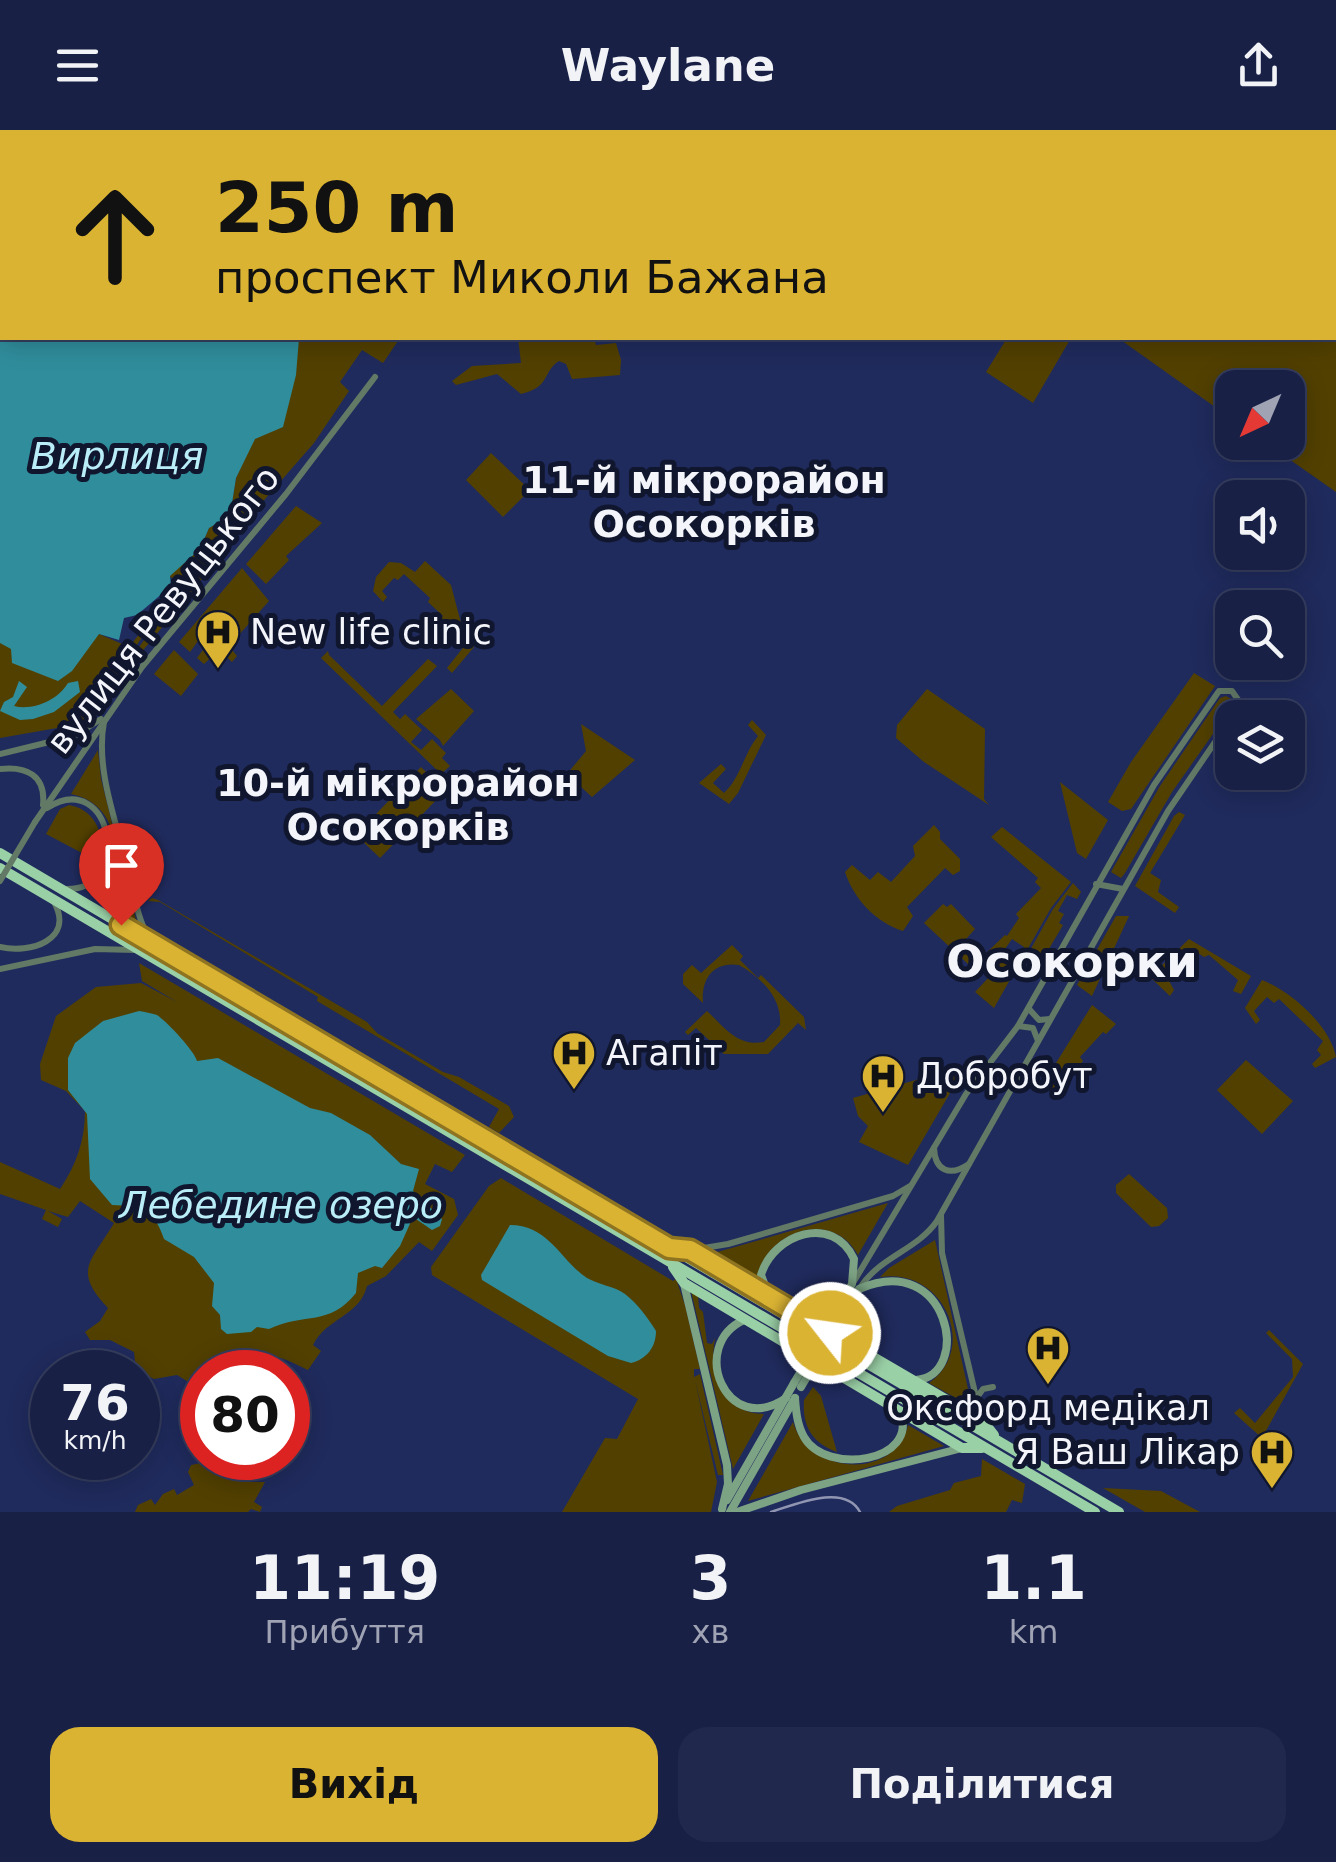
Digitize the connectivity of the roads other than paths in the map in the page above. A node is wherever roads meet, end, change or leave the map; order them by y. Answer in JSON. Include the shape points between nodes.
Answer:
{"nodes":[{"id":1,"x":376,"y":377,"type":"dead end"},
{"id":2,"x":106,"y":716,"type":"junction"},
{"id":3,"x":0,"y":754,"type":"edge"},
{"id":4,"x":0,"y":768,"type":"edge"},
{"id":5,"x":42,"y":811,"type":"junction"},
{"id":6,"x":0,"y":853,"type":"edge"},
{"id":7,"x":0,"y":868,"type":"edge"},
{"id":8,"x":0,"y":881,"type":"edge"},
{"id":9,"x":1096,"y":884,"type":"junction"},
{"id":10,"x":1123,"y":888,"type":"junction"},
{"id":11,"x":54,"y":892,"type":"junction"},
{"id":12,"x":153,"y":944,"type":"junction"},
{"id":13,"x":1,"y":949,"type":"edge"},
{"id":14,"x":139,"y":950,"type":"junction"},
{"id":15,"x":0,"y":969,"type":"edge"},
{"id":16,"x":1028,"y":1007,"type":"junction"},
{"id":17,"x":1052,"y":1018,"type":"junction"},
{"id":18,"x":1018,"y":1026,"type":"junction"},
{"id":19,"x":1038,"y":1043,"type":"junction"},
{"id":20,"x":934,"y":1147,"type":"junction"},
{"id":21,"x":969,"y":1164,"type":"junction"},
{"id":22,"x":911,"y":1186,"type":"junction"},
{"id":23,"x":941,"y":1214,"type":"junction"},
{"id":24,"x":690,"y":1250,"type":"junction"},
{"id":25,"x":666,"y":1253,"type":"junction"},
{"id":26,"x":684,"y":1284,"type":"junction"},
{"id":27,"x":856,"y":1287,"type":"junction"},
{"id":28,"x":772,"y":1299,"type":"junction"},
{"id":29,"x":744,"y":1320,"type":"junction"},
{"id":30,"x":912,"y":1380,"type":"junction"},
{"id":31,"x":992,"y":1387,"type":"dead end"},
{"id":32,"x":790,"y":1398,"type":"junction"},
{"id":33,"x":975,"y":1401,"type":"junction"},
{"id":34,"x":900,"y":1412,"type":"junction"},
{"id":35,"x":983,"y":1421,"type":"junction"},
{"id":36,"x":1005,"y":1445,"type":"junction"},
{"id":37,"x":962,"y":1448,"type":"junction"},
{"id":38,"x":988,"y":1449,"type":"junction"},
{"id":39,"x":728,"y":1511,"type":"edge"},
{"id":40,"x":1094,"y":1512,"type":"edge"},
{"id":41,"x":1119,"y":1512,"type":"edge"}],
"edges":[{"from":1,"to":2,"type":"street","name":"вулиця Ревуцького"},
{"from":2,"to":3,"type":"street","via":[[74,736]]},
{"from":2,"to":5,"type":"street","name":"вулиця Ревуцького"},
{"from":2,"to":12,"type":"street","via":[[105,776]]},
{"from":4,"to":5,"type":"street","via":[[35,775],[44,793]]},
{"from":5,"to":8,"type":"street","name":"вулиця Ревуцького","bridge":true},
{"from":5,"to":11,"type":"street","via":[[57,801],[81,800],[97,811],[106,836],[106,862],[97,877]]},
{"from":6,"to":11,"type":"highway"},
{"from":7,"to":11,"type":"highway"},
{"from":9,"to":10,"type":"street"},
{"from":9,"to":10,"type":"street","via":[[1219,691],[1232,691],[1241,704]]},
{"from":9,"to":16,"type":"street"},
{"from":10,"to":17,"type":"street"},
{"from":11,"to":12,"type":"highway"},
{"from":11,"to":13,"type":"street","via":[[60,918],[52,937]]},
{"from":11,"to":14,"type":"highway"},
{"from":12,"to":25,"type":"highway"},
{"from":14,"to":15,"type":"street","via":[[95,949]]},
{"from":14,"to":25,"type":"highway"},
{"from":16,"to":17,"type":"street","via":[[1039,1020]]},
{"from":16,"to":18,"type":"street"},
{"from":17,"to":19,"type":"street"},
{"from":18,"to":19,"type":"street","via":[[1034,1028]]},
{"from":18,"to":20,"type":"street"},
{"from":19,"to":21,"type":"street"},
{"from":20,"to":21,"type":"street","via":[[943,1170]]},
{"from":20,"to":22,"type":"street"},
{"from":21,"to":23,"type":"street"},
{"from":22,"to":24,"type":"street"},
{"from":22,"to":27,"type":"street"},
{"from":23,"to":27,"type":"street","via":[[926,1235]]},
{"from":23,"to":33,"type":"street","via":[[942,1253]]},
{"from":24,"to":25,"type":"highway"},
{"from":24,"to":28,"type":"highway"},
{"from":25,"to":26,"type":"highway"},
{"from":25,"to":36,"type":"highway"},
{"from":25,"to":38,"type":"highway"},
{"from":26,"to":29,"type":"highway"},
{"from":26,"to":39,"type":"main road","via":[[727,1466]]},
{"from":27,"to":28,"type":"main road","via":[[854,1259],[844,1244],[828,1234],[803,1235],[783,1242],[764,1264],[762,1284]]},
{"from":27,"to":30,"type":"main road","via":[[896,1281],[935,1300],[946,1351],[936,1372]]},
{"from":27,"to":32,"type":"main road","bridge":true},
{"from":28,"to":30,"type":"highway"},
{"from":29,"to":32,"type":"main road","via":[[720,1341],[724,1388],[748,1408]]},
{"from":29,"to":34,"type":"highway"},
{"from":30,"to":35,"type":"highway"},
{"from":31,"to":33,"type":"street"},
{"from":32,"to":34,"type":"main road","via":[[808,1443],[844,1460],[889,1449],[901,1433]]},
{"from":32,"to":39,"type":"main road"},
{"from":33,"to":35,"type":"street"},
{"from":34,"to":37,"type":"highway"},
{"from":35,"to":36,"type":"highway"},
{"from":36,"to":41,"type":"highway"},
{"from":37,"to":38,"type":"highway"},
{"from":37,"to":39,"type":"main road"},
{"from":38,"to":40,"type":"highway"}]}
